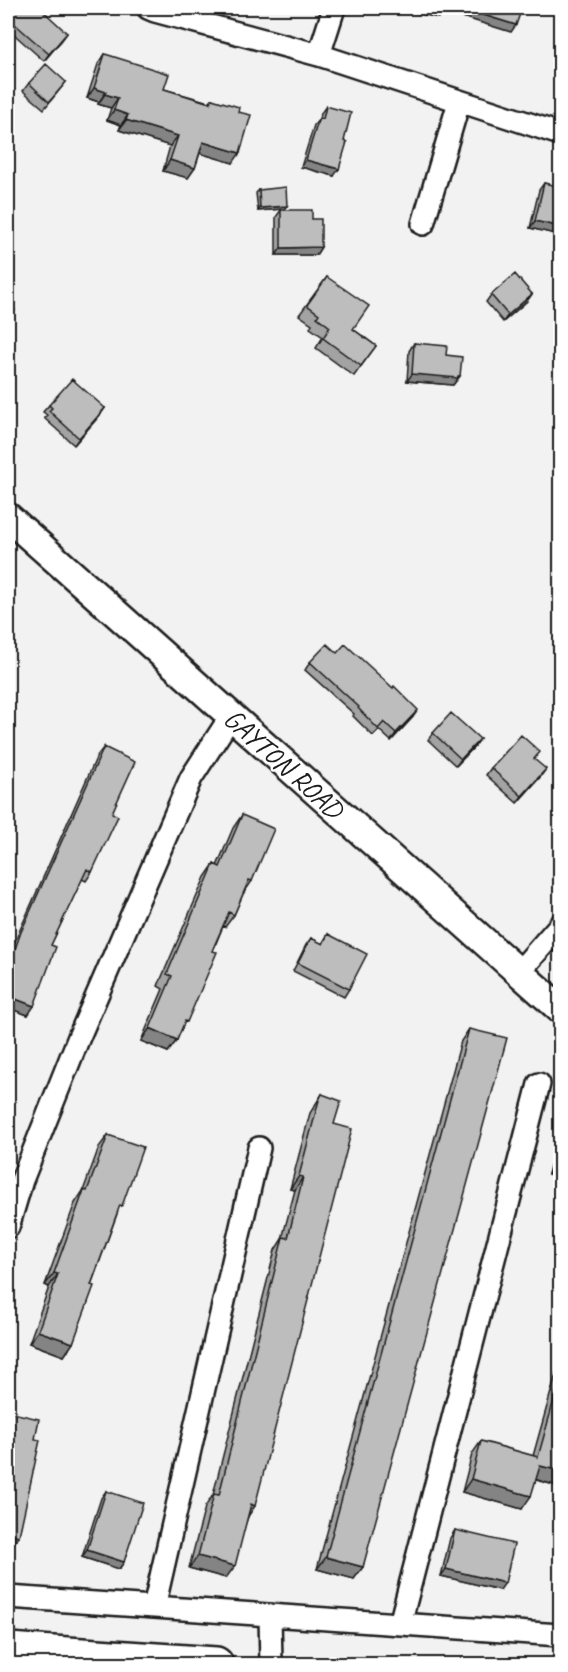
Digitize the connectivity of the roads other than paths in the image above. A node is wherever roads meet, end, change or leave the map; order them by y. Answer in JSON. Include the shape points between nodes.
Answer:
{"nodes":[{"id":1,"x":148,"y":8,"type":"edge"},
{"id":2,"x":334,"y":8,"type":"edge"},
{"id":3,"x":320,"y":55,"type":"junction"},
{"id":4,"x":459,"y":102,"type":"junction"},
{"id":5,"x":561,"y":134,"type":"edge"},
{"id":6,"x":423,"y":224,"type":"dead end"},
{"id":7,"x":8,"y":517,"type":"edge"},
{"id":8,"x":231,"y":716,"type":"junction"},
{"id":9,"x":561,"y":925,"type":"edge"},
{"id":10,"x":519,"y":972,"type":"junction"},
{"id":11,"x":561,"y":1009,"type":"edge"},
{"id":12,"x":539,"y":1084,"type":"dead end"},
{"id":13,"x":259,"y":1148,"type":"dead end"},
{"id":14,"x":8,"y":1227,"type":"edge"},
{"id":15,"x":8,"y":1597,"type":"edge"},
{"id":16,"x":154,"y":1607,"type":"junction"},
{"id":17,"x":270,"y":1615,"type":"junction"},
{"id":18,"x":400,"y":1624,"type":"junction"},
{"id":19,"x":561,"y":1635,"type":"edge"},
{"id":20,"x":8,"y":1650,"type":"edge"},
{"id":21,"x":216,"y":1665,"type":"edge"},
{"id":22,"x":271,"y":1665,"type":"edge"}],
"edges":[{"from":1,"to":3,"type":"street"},
{"from":2,"to":3,"type":"street"},
{"from":3,"to":4,"type":"street"},
{"from":4,"to":5,"type":"street"},
{"from":4,"to":6,"type":"street"},
{"from":7,"to":8,"type":"street","name":"GAYTON ROAD"},
{"from":8,"to":10,"type":"street","name":"GAYTON ROAD"},
{"from":8,"to":14,"type":"street","via":[[191,778],[79,1037],[22,1180]]},
{"from":9,"to":10,"type":"street"},
{"from":10,"to":11,"type":"street","name":"GAYTON ROAD"},
{"from":12,"to":18,"type":"street"},
{"from":13,"to":16,"type":"street"},
{"from":15,"to":16,"type":"street"},
{"from":16,"to":17,"type":"street"},
{"from":17,"to":18,"type":"street"},
{"from":17,"to":22,"type":"street"},
{"from":18,"to":19,"type":"street"},
{"from":20,"to":21,"type":"main road"}]}
